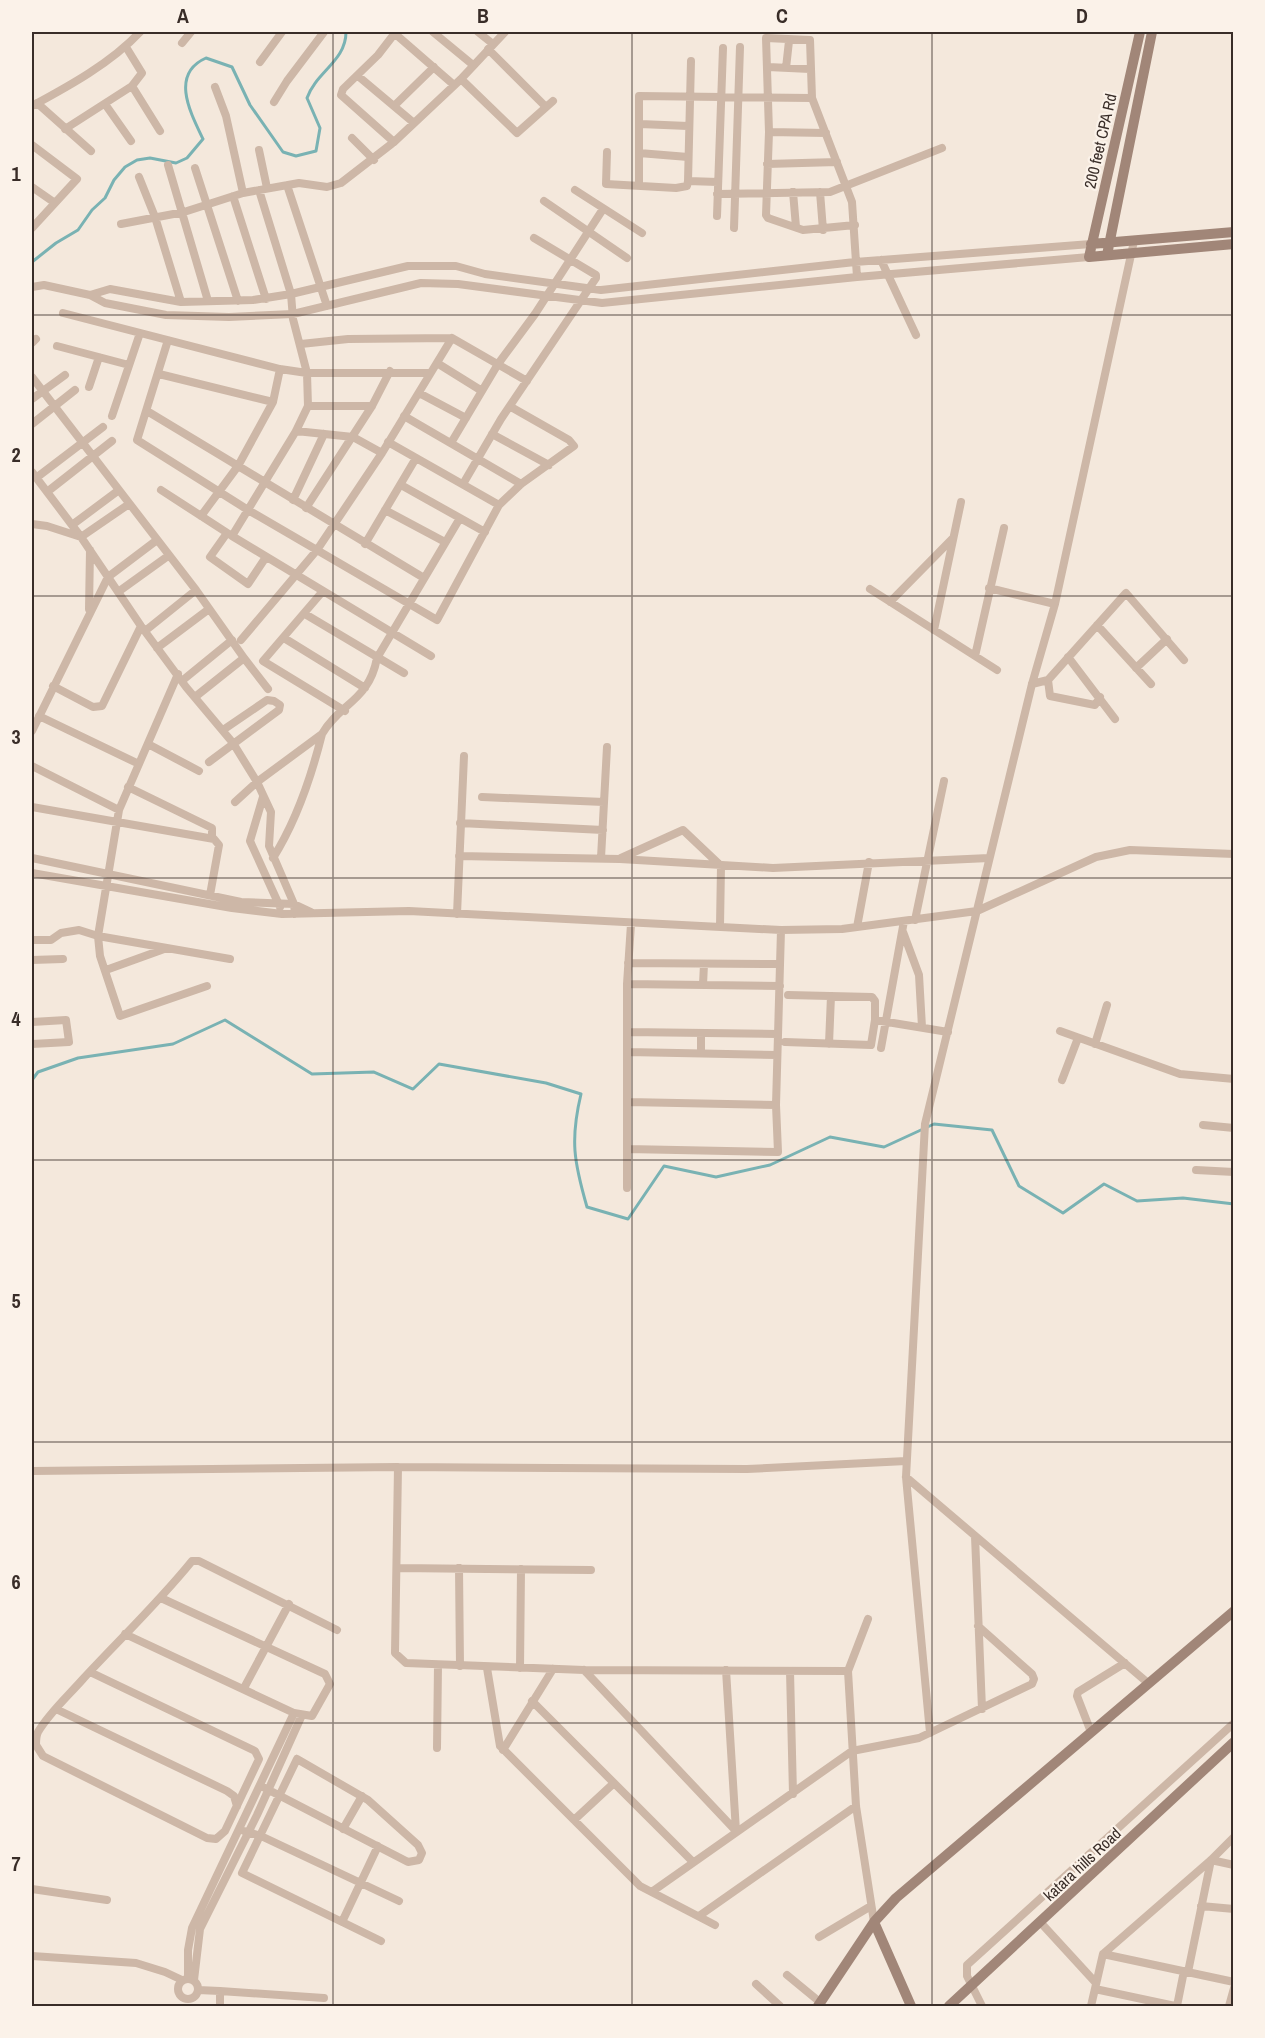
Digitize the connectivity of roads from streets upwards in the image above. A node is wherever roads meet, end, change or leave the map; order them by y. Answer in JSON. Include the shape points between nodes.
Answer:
{"nodes":[{"id":1,"x":140,"y":32,"type":"edge"},
{"id":2,"x":191,"y":32,"type":"edge"},
{"id":3,"x":282,"y":32,"type":"edge"},
{"id":4,"x":324,"y":32,"type":"edge"},
{"id":5,"x":394,"y":32,"type":"edge"},
{"id":6,"x":433,"y":32,"type":"edge"},
{"id":7,"x":478,"y":32,"type":"edge"},
{"id":8,"x":505,"y":32,"type":"edge"},
{"id":9,"x":1140,"y":32,"type":"edge"},
{"id":10,"x":1152,"y":32,"type":"edge"},
{"id":11,"x":789,"y":40,"type":"junction"},
{"id":12,"x":182,"y":43,"type":"dead end"},
{"id":13,"x":126,"y":47,"type":"junction"},
{"id":14,"x":490,"y":47,"type":"junction"},
{"id":15,"x":740,"y":47,"type":"dead end"},
{"id":16,"x":723,"y":48,"type":"dead end"},
{"id":17,"x":691,"y":61,"type":"dead end"},
{"id":18,"x":260,"y":62,"type":"dead end"},
{"id":19,"x":474,"y":64,"type":"junction"},
{"id":20,"x":434,"y":67,"type":"junction"},
{"id":21,"x":768,"y":67,"type":"junction"},
{"id":22,"x":786,"y":68,"type":"junction"},
{"id":23,"x":810,"y":69,"type":"junction"},
{"id":24,"x":358,"y":75,"type":"junction"},
{"id":25,"x":461,"y":79,"type":"junction"},
{"id":26,"x":132,"y":86,"type":"junction"},
{"id":27,"x":454,"y":86,"type":"junction"},
{"id":28,"x":215,"y":87,"type":"dead end"},
{"id":29,"x":690,"y":96,"type":"junction"},
{"id":30,"x":722,"y":97,"type":"junction"},
{"id":31,"x":739,"y":98,"type":"junction"},
{"id":32,"x":812,"y":98,"type":"junction"},
{"id":33,"x":768,"y":99,"type":"junction"},
{"id":34,"x":274,"y":102,"type":"dead end"},
{"id":35,"x":34,"y":104,"type":"edge"},
{"id":36,"x":105,"y":104,"type":"junction"},
{"id":37,"x":395,"y":105,"type":"junction"},
{"id":38,"x":414,"y":123,"type":"junction"},
{"id":39,"x":640,"y":124,"type":"junction"},
{"id":40,"x":688,"y":126,"type":"junction"},
{"id":41,"x":65,"y":129,"type":"junction"},
{"id":42,"x":160,"y":131,"type":"dead end"},
{"id":43,"x":769,"y":132,"type":"junction"},
{"id":44,"x":826,"y":133,"type":"junction"},
{"id":45,"x":352,"y":138,"type":"dead end"},
{"id":46,"x":131,"y":141,"type":"dead end"},
{"id":47,"x":394,"y":142,"type":"junction"},
{"id":48,"x":32,"y":147,"type":"edge"},
{"id":49,"x":942,"y":148,"type":"dead end"},
{"id":50,"x":258,"y":150,"type":"dead end"},
{"id":51,"x":91,"y":151,"type":"dead end"},
{"id":52,"x":607,"y":152,"type":"dead end"},
{"id":53,"x":639,"y":153,"type":"junction"},
{"id":54,"x":688,"y":157,"type":"junction"},
{"id":55,"x":374,"y":160,"type":"junction"},
{"id":56,"x":837,"y":162,"type":"junction"},
{"id":57,"x":767,"y":164,"type":"junction"},
{"id":58,"x":168,"y":165,"type":"dead end"},
{"id":59,"x":195,"y":168,"type":"dead end"},
{"id":60,"x":139,"y":177,"type":"dead end"},
{"id":61,"x":688,"y":182,"type":"junction"},
{"id":62,"x":718,"y":182,"type":"junction"},
{"id":63,"x":287,"y":185,"type":"junction"},
{"id":64,"x":639,"y":185,"type":"junction"},
{"id":65,"x":32,"y":187,"type":"edge"},
{"id":66,"x":848,"y":187,"type":"junction"},
{"id":67,"x":263,"y":189,"type":"junction"},
{"id":68,"x":574,"y":190,"type":"dead end"},
{"id":69,"x":766,"y":192,"type":"junction"},
{"id":70,"x":793,"y":192,"type":"junction"},
{"id":71,"x":820,"y":192,"type":"junction"},
{"id":72,"x":243,"y":193,"type":"junction"},
{"id":73,"x":717,"y":194,"type":"junction"},
{"id":74,"x":736,"y":194,"type":"junction"},
{"id":75,"x":233,"y":196,"type":"junction"},
{"id":76,"x":544,"y":201,"type":"dead end"},
{"id":77,"x":55,"y":203,"type":"junction"},
{"id":78,"x":208,"y":204,"type":"junction"},
{"id":79,"x":603,"y":209,"type":"junction"},
{"id":80,"x":184,"y":212,"type":"junction"},
{"id":81,"x":717,"y":216,"type":"dead end"},
{"id":82,"x":155,"y":217,"type":"junction"},
{"id":83,"x":121,"y":224,"type":"dead end"},
{"id":84,"x":855,"y":225,"type":"junction"},
{"id":85,"x":796,"y":227,"type":"junction"},
{"id":86,"x":32,"y":228,"type":"edge"},
{"id":87,"x":734,"y":228,"type":"dead end"},
{"id":88,"x":823,"y":230,"type":"junction"},
{"id":89,"x":588,"y":231,"type":"junction"},
{"id":90,"x":1233,"y":232,"type":"edge"},
{"id":91,"x":642,"y":234,"type":"dead end"},
{"id":92,"x":534,"y":238,"type":"dead end"},
{"id":93,"x":1134,"y":241,"type":"junction"},
{"id":94,"x":1108,"y":243,"type":"junction"},
{"id":95,"x":1091,"y":244,"type":"junction"},
{"id":96,"x":1233,"y":244,"type":"edge"},
{"id":97,"x":1133,"y":252,"type":"junction"},
{"id":98,"x":1107,"y":255,"type":"junction"},
{"id":99,"x":1089,"y":257,"type":"junction"},
{"id":100,"x":627,"y":258,"type":"dead end"},
{"id":101,"x":569,"y":260,"type":"junction"},
{"id":102,"x":881,"y":260,"type":"junction"},
{"id":103,"x":855,"y":262,"type":"junction"},
{"id":104,"x":887,"y":274,"type":"junction"},
{"id":105,"x":857,"y":276,"type":"junction"},
{"id":106,"x":720,"y":278,"type":"junction"},
{"id":107,"x":555,"y":283,"type":"junction"},
{"id":108,"x":32,"y":286,"type":"edge"},
{"id":109,"x":323,"y":286,"type":"junction"},
{"id":110,"x":648,"y":286,"type":"junction"},
{"id":111,"x":588,"y":289,"type":"junction"},
{"id":112,"x":720,"y":292,"type":"junction"},
{"id":113,"x":291,"y":294,"type":"junction"},
{"id":114,"x":90,"y":295,"type":"junction"},
{"id":115,"x":545,"y":298,"type":"junction"},
{"id":116,"x":266,"y":299,"type":"junction"},
{"id":117,"x":649,"y":299,"type":"junction"},
{"id":118,"x":208,"y":301,"type":"junction"},
{"id":119,"x":238,"y":301,"type":"junction"},
{"id":120,"x":181,"y":302,"type":"junction"},
{"id":121,"x":579,"y":302,"type":"junction"},
{"id":122,"x":327,"y":306,"type":"junction"},
{"id":123,"x":63,"y":313,"type":"dead end"},
{"id":124,"x":294,"y":320,"type":"junction"},
{"id":125,"x":141,"y":333,"type":"junction"},
{"id":126,"x":916,"y":335,"type":"dead end"},
{"id":127,"x":452,"y":338,"type":"junction"},
{"id":128,"x":168,"y":340,"type":"junction"},
{"id":129,"x":301,"y":344,"type":"junction"},
{"id":130,"x":57,"y":346,"type":"dead end"},
{"id":131,"x":99,"y":357,"type":"junction"},
{"id":132,"x":437,"y":363,"type":"junction"},
{"id":133,"x":498,"y":364,"type":"junction"},
{"id":134,"x":129,"y":365,"type":"junction"},
{"id":135,"x":280,"y":369,"type":"junction"},
{"id":136,"x":390,"y":372,"type":"junction"},
{"id":137,"x":307,"y":373,"type":"junction"},
{"id":138,"x":430,"y":373,"type":"junction"},
{"id":139,"x":159,"y":374,"type":"junction"},
{"id":140,"x":65,"y":375,"type":"dead end"},
{"id":141,"x":32,"y":377,"type":"edge"},
{"id":142,"x":527,"y":381,"type":"junction"},
{"id":143,"x":90,"y":387,"type":"dead end"},
{"id":144,"x":75,"y":390,"type":"dead end"},
{"id":145,"x":482,"y":391,"type":"junction"},
{"id":146,"x":42,"y":392,"type":"junction"},
{"id":147,"x":419,"y":393,"type":"junction"},
{"id":148,"x":32,"y":399,"type":"edge"},
{"id":149,"x":273,"y":402,"type":"junction"},
{"id":150,"x":54,"y":406,"type":"junction"},
{"id":151,"x":308,"y":406,"type":"junction"},
{"id":152,"x":372,"y":406,"type":"junction"},
{"id":153,"x":512,"y":407,"type":"junction"},
{"id":154,"x":147,"y":411,"type":"junction"},
{"id":155,"x":112,"y":416,"type":"dead end"},
{"id":156,"x":404,"y":417,"type":"junction"},
{"id":157,"x":466,"y":418,"type":"junction"},
{"id":158,"x":32,"y":424,"type":"edge"},
{"id":159,"x":103,"y":427,"type":"dead end"},
{"id":160,"x":296,"y":431,"type":"junction"},
{"id":161,"x":324,"y":434,"type":"junction"},
{"id":162,"x":492,"y":434,"type":"junction"},
{"id":163,"x":353,"y":437,"type":"junction"},
{"id":164,"x":112,"y":441,"type":"dead end"},
{"id":165,"x":82,"y":442,"type":"junction"},
{"id":166,"x":388,"y":442,"type":"junction"},
{"id":167,"x":450,"y":443,"type":"junction"},
{"id":168,"x":382,"y":453,"type":"junction"},
{"id":169,"x":94,"y":457,"type":"junction"},
{"id":170,"x":416,"y":458,"type":"junction"},
{"id":171,"x":478,"y":459,"type":"junction"},
{"id":172,"x":549,"y":465,"type":"junction"},
{"id":173,"x":238,"y":466,"type":"junction"},
{"id":174,"x":34,"y":474,"type":"edge"},
{"id":175,"x":265,"y":482,"type":"junction"},
{"id":176,"x":464,"y":484,"type":"junction"},
{"id":177,"x":521,"y":484,"type":"junction"},
{"id":178,"x":400,"y":485,"type":"junction"},
{"id":179,"x":119,"y":490,"type":"junction"},
{"id":180,"x":161,"y":490,"type":"dead end"},
{"id":181,"x":47,"y":492,"type":"junction"},
{"id":182,"x":219,"y":492,"type":"junction"},
{"id":183,"x":293,"y":500,"type":"junction"},
{"id":184,"x":961,"y":502,"type":"dead end"},
{"id":185,"x":129,"y":504,"type":"junction"},
{"id":186,"x":499,"y":505,"type":"junction"},
{"id":187,"x":306,"y":508,"type":"junction"},
{"id":188,"x":248,"y":510,"type":"junction"},
{"id":189,"x":385,"y":510,"type":"junction"},
{"id":190,"x":201,"y":516,"type":"junction"},
{"id":191,"x":460,"y":518,"type":"junction"},
{"id":192,"x":334,"y":523,"type":"junction"},
{"id":193,"x":32,"y":524,"type":"edge"},
{"id":194,"x":72,"y":525,"type":"junction"},
{"id":195,"x":1004,"y":528,"type":"dead end"},
{"id":196,"x":485,"y":532,"type":"junction"},
{"id":197,"x":229,"y":535,"type":"junction"},
{"id":198,"x":81,"y":537,"type":"junction"},
{"id":199,"x":954,"y":537,"type":"junction"},
{"id":200,"x":157,"y":540,"type":"junction"},
{"id":201,"x":445,"y":542,"type":"junction"},
{"id":202,"x":365,"y":544,"type":"junction"},
{"id":203,"x":90,"y":550,"type":"junction"},
{"id":204,"x":317,"y":550,"type":"junction"},
{"id":205,"x":168,"y":556,"type":"junction"},
{"id":206,"x":266,"y":557,"type":"junction"},
{"id":207,"x":298,"y":575,"type":"junction"},
{"id":208,"x":108,"y":577,"type":"junction"},
{"id":209,"x":424,"y":578,"type":"junction"},
{"id":210,"x":990,"y":588,"type":"junction"},
{"id":211,"x":870,"y":589,"type":"dead end"},
{"id":212,"x":196,"y":590,"type":"junction"},
{"id":213,"x":323,"y":591,"type":"junction"},
{"id":214,"x":118,"y":592,"type":"junction"},
{"id":215,"x":890,"y":602,"type":"junction"},
{"id":216,"x":408,"y":604,"type":"junction"},
{"id":217,"x":1054,"y":604,"type":"junction"},
{"id":218,"x":209,"y":609,"type":"junction"},
{"id":219,"x":89,"y":613,"type":"junction"},
{"id":220,"x":305,"y":614,"type":"junction"},
{"id":221,"x":1097,"y":625,"type":"junction"},
{"id":222,"x":143,"y":628,"type":"junction"},
{"id":223,"x":934,"y":630,"type":"junction"},
{"id":224,"x":392,"y":633,"type":"junction"},
{"id":225,"x":284,"y":638,"type":"junction"},
{"id":226,"x":1167,"y":639,"type":"junction"},
{"id":227,"x":236,"y":640,"type":"junction"},
{"id":228,"x":157,"y":648,"type":"junction"},
{"id":229,"x":431,"y":656,"type":"dead end"},
{"id":230,"x":975,"y":656,"type":"junction"},
{"id":231,"x":1068,"y":657,"type":"junction"},
{"id":232,"x":244,"y":658,"type":"junction"},
{"id":233,"x":377,"y":658,"type":"junction"},
{"id":234,"x":1184,"y":660,"type":"dead end"},
{"id":235,"x":1136,"y":668,"type":"junction"},
{"id":236,"x":997,"y":670,"type":"dead end"},
{"id":237,"x":404,"y":673,"type":"dead end"},
{"id":238,"x":180,"y":677,"type":"junction"},
{"id":239,"x":1048,"y":680,"type":"junction"},
{"id":240,"x":1032,"y":684,"type":"junction"},
{"id":241,"x":1151,"y":684,"type":"dead end"},
{"id":242,"x":53,"y":686,"type":"junction"},
{"id":243,"x":365,"y":688,"type":"junction"},
{"id":244,"x":268,"y":689,"type":"dead end"},
{"id":245,"x":1050,"y":696,"type":"junction"},
{"id":246,"x":195,"y":697,"type":"junction"},
{"id":247,"x":1100,"y":697,"type":"junction"},
{"id":248,"x":345,"y":711,"type":"junction"},
{"id":249,"x":39,"y":716,"type":"junction"},
{"id":250,"x":1115,"y":719,"type":"dead end"},
{"id":251,"x":223,"y":730,"type":"junction"},
{"id":252,"x":32,"y":731,"type":"edge"},
{"id":253,"x":322,"y":734,"type":"junction"},
{"id":254,"x":233,"y":743,"type":"junction"},
{"id":255,"x":148,"y":744,"type":"junction"},
{"id":256,"x":607,"y":747,"type":"dead end"},
{"id":257,"x":464,"y":756,"type":"dead end"},
{"id":258,"x":209,"y":762,"type":"dead end"},
{"id":259,"x":139,"y":764,"type":"junction"},
{"id":260,"x":32,"y":766,"type":"edge"},
{"id":261,"x":199,"y":771,"type":"dead end"},
{"id":262,"x":944,"y":781,"type":"dead end"},
{"id":263,"x":257,"y":782,"type":"junction"},
{"id":264,"x":128,"y":787,"type":"junction"},
{"id":265,"x":263,"y":796,"type":"junction"},
{"id":266,"x":483,"y":797,"type":"dead end"},
{"id":267,"x":235,"y":802,"type":"dead end"},
{"id":268,"x":604,"y":802,"type":"junction"},
{"id":269,"x":32,"y":807,"type":"edge"},
{"id":270,"x":119,"y":810,"type":"junction"},
{"id":271,"x":118,"y":820,"type":"junction"},
{"id":272,"x":460,"y":823,"type":"junction"},
{"id":273,"x":603,"y":830,"type":"junction"},
{"id":274,"x":212,"y":838,"type":"junction"},
{"id":275,"x":252,"y":845,"type":"junction"},
{"id":276,"x":1233,"y":854,"type":"edge"},
{"id":277,"x":459,"y":856,"type":"junction"},
{"id":278,"x":32,"y":858,"type":"edge"},
{"id":279,"x":273,"y":858,"type":"junction"},
{"id":280,"x":601,"y":858,"type":"junction"},
{"id":281,"x":989,"y":858,"type":"junction"},
{"id":282,"x":620,"y":859,"type":"junction"},
{"id":283,"x":869,"y":862,"type":"junction"},
{"id":284,"x":927,"y":863,"type":"junction"},
{"id":285,"x":721,"y":866,"type":"junction"},
{"id":286,"x":32,"y":873,"type":"edge"},
{"id":287,"x":107,"y":873,"type":"junction"},
{"id":288,"x":106,"y":886,"type":"junction"},
{"id":289,"x":210,"y":895,"type":"junction"},
{"id":290,"x":279,"y":903,"type":"junction"},
{"id":291,"x":294,"y":904,"type":"junction"},
{"id":292,"x":977,"y":911,"type":"junction"},
{"id":293,"x":311,"y":912,"type":"junction"},
{"id":294,"x":282,"y":914,"type":"junction"},
{"id":295,"x":296,"y":914,"type":"junction"},
{"id":296,"x":457,"y":914,"type":"junction"},
{"id":297,"x":915,"y":920,"type":"junction"},
{"id":298,"x":904,"y":921,"type":"junction"},
{"id":299,"x":631,"y":924,"type":"junction"},
{"id":300,"x":720,"y":926,"type":"junction"},
{"id":301,"x":857,"y":927,"type":"junction"},
{"id":302,"x":781,"y":930,"type":"junction"},
{"id":303,"x":902,"y":931,"type":"junction"},
{"id":304,"x":98,"y":936,"type":"junction"},
{"id":305,"x":32,"y":940,"type":"edge"},
{"id":306,"x":167,"y":948,"type":"junction"},
{"id":307,"x":63,"y":959,"type":"dead end"},
{"id":308,"x":230,"y":959,"type":"dead end"},
{"id":309,"x":32,"y":960,"type":"edge"},
{"id":310,"x":628,"y":963,"type":"junction"},
{"id":311,"x":704,"y":964,"type":"junction"},
{"id":312,"x":780,"y":964,"type":"junction"},
{"id":313,"x":106,"y":970,"type":"junction"},
{"id":314,"x":627,"y":984,"type":"junction"},
{"id":315,"x":703,"y":985,"type":"junction"},
{"id":316,"x":207,"y":986,"type":"dead end"},
{"id":317,"x":780,"y":986,"type":"junction"},
{"id":318,"x":788,"y":995,"type":"dead end"},
{"id":319,"x":831,"y":996,"type":"junction"},
{"id":320,"x":1107,"y":1005,"type":"dead end"},
{"id":321,"x":875,"y":1020,"type":"junction"},
{"id":322,"x":886,"y":1021,"type":"junction"},
{"id":323,"x":32,"y":1022,"type":"edge"},
{"id":324,"x":922,"y":1027,"type":"junction"},
{"id":325,"x":1060,"y":1031,"type":"dead end"},
{"id":326,"x":628,"y":1032,"type":"junction"},
{"id":327,"x":948,"y":1032,"type":"junction"},
{"id":328,"x":701,"y":1033,"type":"junction"},
{"id":329,"x":777,"y":1034,"type":"junction"},
{"id":330,"x":1078,"y":1038,"type":"junction"},
{"id":331,"x":785,"y":1042,"type":"dead end"},
{"id":332,"x":32,"y":1044,"type":"edge"},
{"id":333,"x":829,"y":1044,"type":"junction"},
{"id":334,"x":1095,"y":1044,"type":"junction"},
{"id":335,"x":881,"y":1048,"type":"dead end"},
{"id":336,"x":628,"y":1052,"type":"junction"},
{"id":337,"x":701,"y":1053,"type":"junction"},
{"id":338,"x":777,"y":1055,"type":"junction"},
{"id":339,"x":1233,"y":1079,"type":"edge"},
{"id":340,"x":1062,"y":1080,"type":"dead end"},
{"id":341,"x":628,"y":1102,"type":"junction"},
{"id":342,"x":776,"y":1105,"type":"junction"},
{"id":343,"x":1203,"y":1125,"type":"dead end"},
{"id":344,"x":1233,"y":1128,"type":"edge"},
{"id":345,"x":627,"y":1149,"type":"junction"},
{"id":346,"x":1196,"y":1170,"type":"dead end"},
{"id":347,"x":1233,"y":1172,"type":"edge"},
{"id":348,"x":627,"y":1188,"type":"dead end"},
{"id":349,"x":906,"y":1461,"type":"junction"},
{"id":350,"x":398,"y":1467,"type":"junction"},
{"id":351,"x":32,"y":1471,"type":"edge"},
{"id":352,"x":906,"y":1477,"type":"junction"},
{"id":353,"x":975,"y":1536,"type":"junction"},
{"id":354,"x":398,"y":1568,"type":"junction"},
{"id":355,"x":459,"y":1568,"type":"junction"},
{"id":356,"x":521,"y":1569,"type":"junction"},
{"id":357,"x":591,"y":1570,"type":"dead end"},
{"id":358,"x":161,"y":1598,"type":"junction"},
{"id":359,"x":289,"y":1604,"type":"junction"},
{"id":360,"x":1233,"y":1611,"type":"edge"},
{"id":361,"x":868,"y":1619,"type":"dead end"},
{"id":362,"x":978,"y":1626,"type":"junction"},
{"id":363,"x":336,"y":1630,"type":"dead end"},
{"id":364,"x":125,"y":1634,"type":"junction"},
{"id":365,"x":266,"y":1645,"type":"junction"},
{"id":366,"x":1125,"y":1663,"type":"junction"},
{"id":367,"x":438,"y":1665,"type":"junction"},
{"id":368,"x":460,"y":1666,"type":"junction"},
{"id":369,"x":487,"y":1668,"type":"junction"},
{"id":370,"x":520,"y":1668,"type":"junction"},
{"id":371,"x":553,"y":1669,"type":"junction"},
{"id":372,"x":584,"y":1670,"type":"junction"},
{"id":373,"x":726,"y":1671,"type":"junction"},
{"id":374,"x":790,"y":1671,"type":"junction"},
{"id":375,"x":848,"y":1671,"type":"junction"},
{"id":376,"x":90,"y":1672,"type":"junction"},
{"id":377,"x":1148,"y":1683,"type":"junction"},
{"id":378,"x":244,"y":1688,"type":"junction"},
{"id":379,"x":532,"y":1701,"type":"junction"},
{"id":380,"x":56,"y":1709,"type":"junction"},
{"id":381,"x":982,"y":1709,"type":"junction"},
{"id":382,"x":298,"y":1714,"type":"junction"},
{"id":383,"x":312,"y":1716,"type":"junction"},
{"id":384,"x":1233,"y":1723,"type":"edge"},
{"id":385,"x":297,"y":1726,"type":"junction"},
{"id":386,"x":930,"y":1732,"type":"junction"},
{"id":387,"x":1091,"y":1732,"type":"junction"},
{"id":388,"x":1233,"y":1742,"type":"edge"},
{"id":389,"x":437,"y":1748,"type":"dead end"},
{"id":390,"x":503,"y":1750,"type":"junction"},
{"id":391,"x":852,"y":1751,"type":"junction"},
{"id":392,"x":297,"y":1759,"type":"junction"},
{"id":393,"x":277,"y":1770,"type":"junction"},
{"id":394,"x":614,"y":1783,"type":"junction"},
{"id":395,"x":265,"y":1787,"type":"junction"},
{"id":396,"x":793,"y":1794,"type":"junction"},
{"id":397,"x":279,"y":1795,"type":"junction"},
{"id":398,"x":362,"y":1796,"type":"junction"},
{"id":399,"x":237,"y":1806,"type":"junction"},
{"id":400,"x":855,"y":1806,"type":"junction"},
{"id":401,"x":574,"y":1820,"type":"junction"},
{"id":402,"x":228,"y":1825,"type":"junction"},
{"id":403,"x":343,"y":1829,"type":"junction"},
{"id":404,"x":239,"y":1830,"type":"junction"},
{"id":405,"x":736,"y":1831,"type":"junction"},
{"id":406,"x":248,"y":1833,"type":"junction"},
{"id":407,"x":261,"y":1836,"type":"junction"},
{"id":408,"x":1233,"y":1837,"type":"edge"},
{"id":409,"x":378,"y":1846,"type":"junction"},
{"id":410,"x":1211,"y":1860,"type":"junction"},
{"id":411,"x":693,"y":1862,"type":"junction"},
{"id":412,"x":232,"y":1865,"type":"junction"},
{"id":413,"x":1233,"y":1865,"type":"edge"},
{"id":414,"x":242,"y":1874,"type":"junction"},
{"id":415,"x":361,"y":1883,"type":"junction"},
{"id":416,"x":32,"y":1889,"type":"edge"},
{"id":417,"x":653,"y":1891,"type":"junction"},
{"id":418,"x":107,"y":1900,"type":"dead end"},
{"id":419,"x":399,"y":1901,"type":"dead end"},
{"id":420,"x":871,"y":1906,"type":"junction"},
{"id":421,"x":1201,"y":1906,"type":"junction"},
{"id":422,"x":1233,"y":1909,"type":"edge"},
{"id":423,"x":699,"y":1916,"type":"junction"},
{"id":424,"x":342,"y":1922,"type":"junction"},
{"id":425,"x":873,"y":1922,"type":"junction"},
{"id":426,"x":1041,"y":1923,"type":"junction"},
{"id":427,"x":716,"y":1925,"type":"dead end"},
{"id":428,"x":196,"y":1928,"type":"junction"},
{"id":429,"x":819,"y":1937,"type":"dead end"},
{"id":430,"x":381,"y":1941,"type":"dead end"},
{"id":431,"x":1103,"y":1954,"type":"junction"},
{"id":432,"x":32,"y":1956,"type":"edge"},
{"id":433,"x":1186,"y":1971,"type":"junction"},
{"id":434,"x":788,"y":1975,"type":"dead end"},
{"id":435,"x":188,"y":1980,"type":"junction"},
{"id":436,"x":1233,"y":1982,"type":"edge"},
{"id":437,"x":756,"y":1984,"type":"dead end"},
{"id":438,"x":970,"y":1985,"type":"junction"},
{"id":439,"x":1096,"y":1986,"type":"junction"},
{"id":440,"x":1233,"y":1988,"type":"edge"},
{"id":441,"x":220,"y":1991,"type":"junction"},
{"id":442,"x":190,"y":1998,"type":"edge"},
{"id":443,"x":324,"y":1998,"type":"dead end"},
{"id":444,"x":819,"y":2005,"type":"edge"},
{"id":445,"x":194,"y":2007,"type":"edge"},
{"id":446,"x":220,"y":2007,"type":"edge"},
{"id":447,"x":780,"y":2007,"type":"edge"},
{"id":448,"x":911,"y":2007,"type":"edge"},
{"id":449,"x":949,"y":2007,"type":"edge"},
{"id":450,"x":982,"y":2007,"type":"edge"},
{"id":451,"x":1091,"y":2007,"type":"edge"},
{"id":452,"x":1176,"y":2007,"type":"edge"},
{"id":453,"x":1229,"y":2007,"type":"edge"}],
"edges":[{"from":1,"to":13,"type":"street"},
{"from":2,"to":12,"type":"street"},
{"from":3,"to":18,"type":"street"},
{"from":4,"to":34,"type":"street"},
{"from":5,"to":20,"type":"street"},
{"from":5,"to":24,"type":"street","via":[[378,56]]},
{"from":6,"to":19,"type":"street"},
{"from":7,"to":14,"type":"street"},
{"from":8,"to":14,"type":"street"},
{"from":9,"to":95,"type":"street","name":"200 feet CPA Rd"},
{"from":10,"to":94,"type":"street"},
{"from":11,"to":21,"type":"street","via":[[766,38]]},
{"from":11,"to":22,"type":"street"},
{"from":11,"to":23,"type":"street","via":[[810,40]]},
{"from":13,"to":26,"type":"street","via":[[142,73]]},
{"from":13,"to":35,"type":"street"},
{"from":14,"to":19,"type":"street"},
{"from":14,"to":25,"type":"street","via":[[550,104],[517,133]]},
{"from":15,"to":31,"type":"street"},
{"from":16,"to":30,"type":"street"},
{"from":17,"to":29,"type":"street"},
{"from":19,"to":25,"type":"street"},
{"from":20,"to":27,"type":"street"},
{"from":20,"to":37,"type":"street"},
{"from":21,"to":22,"type":"street"},
{"from":21,"to":33,"type":"street"},
{"from":22,"to":23,"type":"street"},
{"from":23,"to":32,"type":"street"},
{"from":24,"to":37,"type":"street"},
{"from":24,"to":47,"type":"street","via":[[341,95]]},
{"from":25,"to":27,"type":"street"},
{"from":26,"to":36,"type":"street"},
{"from":26,"to":42,"type":"street"},
{"from":27,"to":38,"type":"street"},
{"from":28,"to":72,"type":"street","via":[[226,116]]},
{"from":29,"to":30,"type":"street"},
{"from":29,"to":39,"type":"street","via":[[639,96]]},
{"from":29,"to":40,"type":"street"},
{"from":30,"to":31,"type":"street"},
{"from":30,"to":62,"type":"street"},
{"from":31,"to":33,"type":"street"},
{"from":31,"to":74,"type":"street"},
{"from":32,"to":33,"type":"street"},
{"from":32,"to":44,"type":"street"},
{"from":33,"to":43,"type":"street"},
{"from":35,"to":41,"type":"street"},
{"from":36,"to":41,"type":"street"},
{"from":36,"to":46,"type":"street"},
{"from":37,"to":38,"type":"street"},
{"from":38,"to":47,"type":"street"},
{"from":39,"to":40,"type":"street"},
{"from":39,"to":53,"type":"street"},
{"from":40,"to":54,"type":"street"},
{"from":41,"to":51,"type":"street"},
{"from":43,"to":44,"type":"street"},
{"from":43,"to":57,"type":"street"},
{"from":44,"to":56,"type":"street"},
{"from":45,"to":55,"type":"street"},
{"from":47,"to":55,"type":"street"},
{"from":48,"to":77,"type":"street","via":[[77,179]]},
{"from":49,"to":66,"type":"street"},
{"from":50,"to":67,"type":"street"},
{"from":52,"to":64,"type":"street","via":[[606,184]]},
{"from":53,"to":54,"type":"street"},
{"from":53,"to":64,"type":"street"},
{"from":54,"to":61,"type":"street"},
{"from":55,"to":63,"type":"street","via":[[341,183],[327,187]]},
{"from":56,"to":57,"type":"street"},
{"from":56,"to":66,"type":"street"},
{"from":57,"to":69,"type":"street"},
{"from":58,"to":80,"type":"street"},
{"from":59,"to":78,"type":"street"},
{"from":60,"to":82,"type":"street"},
{"from":61,"to":62,"type":"street"},
{"from":61,"to":64,"type":"street","via":[[676,189]]},
{"from":62,"to":73,"type":"street"},
{"from":63,"to":67,"type":"street"},
{"from":63,"to":109,"type":"street"},
{"from":65,"to":77,"type":"street"},
{"from":66,"to":71,"type":"street"},
{"from":66,"to":84,"type":"street"},
{"from":67,"to":72,"type":"street"},
{"from":67,"to":113,"type":"street"},
{"from":68,"to":79,"type":"street"},
{"from":69,"to":70,"type":"street"},
{"from":69,"to":74,"type":"street"},
{"from":69,"to":85,"type":"street","via":[[768,218]]},
{"from":70,"to":71,"type":"street"},
{"from":70,"to":85,"type":"street"},
{"from":71,"to":88,"type":"street"},
{"from":72,"to":75,"type":"street"},
{"from":73,"to":74,"type":"street"},
{"from":73,"to":81,"type":"street"},
{"from":74,"to":87,"type":"street"},
{"from":75,"to":78,"type":"street"},
{"from":75,"to":116,"type":"street"},
{"from":76,"to":89,"type":"street"},
{"from":77,"to":86,"type":"street"},
{"from":78,"to":80,"type":"street"},
{"from":78,"to":119,"type":"street"},
{"from":79,"to":89,"type":"street"},
{"from":79,"to":91,"type":"street"},
{"from":80,"to":82,"type":"street"},
{"from":80,"to":118,"type":"street"},
{"from":82,"to":83,"type":"street"},
{"from":82,"to":120,"type":"street"},
{"from":84,"to":88,"type":"street"},
{"from":84,"to":103,"type":"street"},
{"from":85,"to":88,"type":"street"},
{"from":89,"to":100,"type":"street"},
{"from":89,"to":101,"type":"street"},
{"from":90,"to":93,"type":"street"},
{"from":92,"to":101,"type":"street"},
{"from":93,"to":94,"type":"street"},
{"from":93,"to":97,"type":"street"},
{"from":94,"to":95,"type":"street"},
{"from":94,"to":98,"type":"street"},
{"from":95,"to":99,"type":"street","name":"200 feet CPA Rd"},
{"from":95,"to":102,"type":"street"},
{"from":96,"to":97,"type":"street"},
{"from":97,"to":98,"type":"street"},
{"from":97,"to":217,"type":"street"},
{"from":98,"to":99,"type":"street"},
{"from":99,"to":104,"type":"street"},
{"from":101,"to":107,"type":"street"},
{"from":101,"to":111,"type":"street","via":[[596,275]]},
{"from":102,"to":103,"type":"street"},
{"from":102,"to":104,"type":"street"},
{"from":103,"to":105,"type":"street"},
{"from":103,"to":106,"type":"street"},
{"from":104,"to":105,"type":"street"},
{"from":104,"to":126,"type":"street"},
{"from":105,"to":112,"type":"street"},
{"from":106,"to":110,"type":"street"},
{"from":106,"to":112,"type":"street"},
{"from":107,"to":109,"type":"street","via":[[456,266],[408,266]]},
{"from":107,"to":111,"type":"street"},
{"from":107,"to":115,"type":"street"},
{"from":108,"to":114,"type":"street"},
{"from":109,"to":113,"type":"street"},
{"from":109,"to":122,"type":"street"},
{"from":110,"to":111,"type":"street"},
{"from":110,"to":117,"type":"street"},
{"from":111,"to":121,"type":"street"},
{"from":112,"to":117,"type":"street"},
{"from":113,"to":116,"type":"street"},
{"from":113,"to":124,"type":"street"},
{"from":114,"to":120,"type":"street","via":[[110,289]]},
{"from":114,"to":124,"type":"street","via":[[105,303],[178,317]]},
{"from":115,"to":121,"type":"street"},
{"from":115,"to":122,"type":"street","via":[[458,284],[421,283]]},
{"from":115,"to":133,"type":"street"},
{"from":116,"to":119,"type":"street"},
{"from":117,"to":121,"type":"street"},
{"from":118,"to":119,"type":"street"},
{"from":118,"to":120,"type":"street"},
{"from":121,"to":142,"type":"street"},
{"from":122,"to":124,"type":"street"},
{"from":123,"to":125,"type":"street"},
{"from":124,"to":129,"type":"street"},
{"from":125,"to":128,"type":"street"},
{"from":125,"to":134,"type":"street"},
{"from":127,"to":129,"type":"street","via":[[348,339]]},
{"from":127,"to":132,"type":"street"},
{"from":127,"to":133,"type":"street"},
{"from":128,"to":135,"type":"street"},
{"from":128,"to":139,"type":"street"},
{"from":129,"to":137,"type":"street"},
{"from":130,"to":131,"type":"street"},
{"from":131,"to":134,"type":"street"},
{"from":131,"to":143,"type":"street"},
{"from":132,"to":138,"type":"street"},
{"from":132,"to":145,"type":"street"},
{"from":133,"to":142,"type":"street"},
{"from":133,"to":145,"type":"street"},
{"from":134,"to":155,"type":"street"},
{"from":135,"to":137,"type":"street"},
{"from":135,"to":149,"type":"street"},
{"from":136,"to":137,"type":"street"},
{"from":136,"to":138,"type":"street"},
{"from":136,"to":152,"type":"street"},
{"from":137,"to":151,"type":"street"},
{"from":138,"to":147,"type":"street"},
{"from":139,"to":149,"type":"street"},
{"from":139,"to":154,"type":"street"},
{"from":140,"to":146,"type":"street"},
{"from":141,"to":146,"type":"street"},
{"from":142,"to":153,"type":"street"},
{"from":144,"to":150,"type":"street"},
{"from":145,"to":157,"type":"street"},
{"from":146,"to":148,"type":"street"},
{"from":146,"to":150,"type":"street"},
{"from":147,"to":156,"type":"street"},
{"from":147,"to":157,"type":"street"},
{"from":149,"to":173,"type":"street"},
{"from":150,"to":158,"type":"street"},
{"from":150,"to":165,"type":"street"},
{"from":151,"to":152,"type":"street"},
{"from":151,"to":160,"type":"street"},
{"from":152,"to":163,"type":"street"},
{"from":153,"to":162,"type":"street"},
{"from":153,"to":172,"type":"street","via":[[574,446]]},
{"from":154,"to":173,"type":"street"},
{"from":154,"to":182,"type":"street","via":[[136,440]]},
{"from":156,"to":166,"type":"street"},
{"from":156,"to":167,"type":"street"},
{"from":157,"to":167,"type":"street"},
{"from":159,"to":165,"type":"street"},
{"from":160,"to":161,"type":"street"},
{"from":160,"to":175,"type":"street"},
{"from":161,"to":163,"type":"street"},
{"from":161,"to":183,"type":"street"},
{"from":162,"to":171,"type":"street"},
{"from":162,"to":172,"type":"street"},
{"from":163,"to":168,"type":"street"},
{"from":163,"to":187,"type":"street"},
{"from":164,"to":169,"type":"street"},
{"from":165,"to":169,"type":"street"},
{"from":165,"to":174,"type":"street"},
{"from":166,"to":168,"type":"street"},
{"from":166,"to":170,"type":"street"},
{"from":167,"to":171,"type":"street"},
{"from":168,"to":192,"type":"street"},
{"from":169,"to":179,"type":"street"},
{"from":169,"to":181,"type":"street"},
{"from":170,"to":176,"type":"street"},
{"from":170,"to":178,"type":"street"},
{"from":171,"to":176,"type":"street"},
{"from":171,"to":177,"type":"street"},
{"from":172,"to":177,"type":"street"},
{"from":173,"to":175,"type":"street"},
{"from":173,"to":182,"type":"street"},
{"from":174,"to":181,"type":"street"},
{"from":175,"to":183,"type":"street"},
{"from":175,"to":188,"type":"street"},
{"from":176,"to":186,"type":"street"},
{"from":177,"to":186,"type":"street"},
{"from":178,"to":189,"type":"street"},
{"from":178,"to":191,"type":"street"},
{"from":179,"to":185,"type":"street"},
{"from":179,"to":194,"type":"street"},
{"from":180,"to":190,"type":"street"},
{"from":181,"to":194,"type":"street"},
{"from":182,"to":188,"type":"street"},
{"from":182,"to":190,"type":"street"},
{"from":183,"to":187,"type":"street"},
{"from":184,"to":199,"type":"street"},
{"from":185,"to":198,"type":"street"},
{"from":185,"to":200,"type":"street"},
{"from":186,"to":196,"type":"street"},
{"from":187,"to":192,"type":"street"},
{"from":188,"to":197,"type":"street"},
{"from":188,"to":204,"type":"street"},
{"from":189,"to":201,"type":"street"},
{"from":189,"to":202,"type":"street"},
{"from":190,"to":197,"type":"street"},
{"from":191,"to":196,"type":"street"},
{"from":191,"to":201,"type":"street"},
{"from":192,"to":202,"type":"street"},
{"from":192,"to":204,"type":"street"},
{"from":193,"to":198,"type":"street"},
{"from":194,"to":198,"type":"street"},
{"from":195,"to":210,"type":"street"},
{"from":196,"to":216,"type":"street","via":[[437,620]]},
{"from":197,"to":206,"type":"street"},
{"from":197,"to":206,"type":"street","via":[[210,557],[248,584]]},
{"from":198,"to":203,"type":"street"},
{"from":199,"to":215,"type":"street"},
{"from":199,"to":223,"type":"street"},
{"from":200,"to":205,"type":"street"},
{"from":200,"to":208,"type":"street"},
{"from":201,"to":209,"type":"street"},
{"from":202,"to":209,"type":"street"},
{"from":203,"to":208,"type":"street"},
{"from":203,"to":219,"type":"street"},
{"from":204,"to":207,"type":"street"},
{"from":204,"to":216,"type":"street"},
{"from":205,"to":212,"type":"street"},
{"from":205,"to":214,"type":"street"},
{"from":206,"to":207,"type":"street"},
{"from":207,"to":213,"type":"street"},
{"from":207,"to":227,"type":"street"},
{"from":208,"to":214,"type":"street"},
{"from":208,"to":219,"type":"street"},
{"from":209,"to":216,"type":"street"},
{"from":210,"to":217,"type":"street"},
{"from":210,"to":230,"type":"street"},
{"from":211,"to":215,"type":"street"},
{"from":212,"to":218,"type":"street"},
{"from":212,"to":222,"type":"street"},
{"from":213,"to":220,"type":"street"},
{"from":213,"to":224,"type":"street"},
{"from":214,"to":222,"type":"street"},
{"from":215,"to":223,"type":"street"},
{"from":216,"to":224,"type":"street"},
{"from":217,"to":240,"type":"street"},
{"from":218,"to":227,"type":"street"},
{"from":218,"to":228,"type":"street"},
{"from":219,"to":242,"type":"street"},
{"from":220,"to":225,"type":"street"},
{"from":220,"to":233,"type":"street"},
{"from":221,"to":226,"type":"street","via":[[1126,593]]},
{"from":221,"to":231,"type":"street"},
{"from":221,"to":235,"type":"street"},
{"from":222,"to":228,"type":"street"},
{"from":222,"to":242,"type":"street","via":[[102,706],[93,707]]},
{"from":223,"to":230,"type":"street"},
{"from":224,"to":229,"type":"street"},
{"from":224,"to":233,"type":"street"},
{"from":225,"to":243,"type":"street"},
{"from":225,"to":248,"type":"street","via":[[263,662]]},
{"from":226,"to":234,"type":"street"},
{"from":226,"to":235,"type":"street"},
{"from":227,"to":232,"type":"street"},
{"from":227,"to":238,"type":"street"},
{"from":228,"to":238,"type":"street"},
{"from":230,"to":236,"type":"street"},
{"from":231,"to":239,"type":"street"},
{"from":231,"to":247,"type":"street"},
{"from":232,"to":244,"type":"street"},
{"from":232,"to":246,"type":"street"},
{"from":233,"to":237,"type":"street"},
{"from":233,"to":243,"type":"street"},
{"from":235,"to":241,"type":"street"},
{"from":238,"to":246,"type":"street"},
{"from":238,"to":255,"type":"street"},
{"from":239,"to":240,"type":"street"},
{"from":239,"to":245,"type":"street"},
{"from":240,"to":245,"type":"street"},
{"from":240,"to":281,"type":"street"},
{"from":242,"to":249,"type":"street"},
{"from":243,"to":248,"type":"street"},
{"from":245,"to":247,"type":"street","via":[[1095,705]]},
{"from":246,"to":251,"type":"street"},
{"from":247,"to":250,"type":"street"},
{"from":248,"to":253,"type":"street"},
{"from":249,"to":252,"type":"street"},
{"from":249,"to":259,"type":"street"},
{"from":251,"to":254,"type":"street"},
{"from":251,"to":254,"type":"street","via":[[267,700],[280,705],[279,710]]},
{"from":253,"to":263,"type":"street"},
{"from":253,"to":279,"type":"street","via":[[306,791]]},
{"from":254,"to":258,"type":"street"},
{"from":254,"to":263,"type":"street"},
{"from":255,"to":259,"type":"street"},
{"from":255,"to":261,"type":"street"},
{"from":256,"to":268,"type":"street"},
{"from":257,"to":272,"type":"street"},
{"from":259,"to":264,"type":"street"},
{"from":260,"to":270,"type":"street"},
{"from":262,"to":284,"type":"street"},
{"from":263,"to":265,"type":"street"},
{"from":263,"to":267,"type":"street"},
{"from":264,"to":270,"type":"street"},
{"from":264,"to":274,"type":"street","via":[[212,828]]},
{"from":265,"to":275,"type":"street","via":[[250,836]]},
{"from":265,"to":279,"type":"street","via":[[271,812],[268,841]]},
{"from":266,"to":268,"type":"street"},
{"from":268,"to":273,"type":"street"},
{"from":269,"to":271,"type":"street"},
{"from":270,"to":271,"type":"street"},
{"from":271,"to":274,"type":"street"},
{"from":271,"to":287,"type":"street"},
{"from":272,"to":273,"type":"street"},
{"from":272,"to":277,"type":"street"},
{"from":273,"to":280,"type":"street"},
{"from":274,"to":289,"type":"street","via":[[219,845]]},
{"from":275,"to":279,"type":"street"},
{"from":275,"to":290,"type":"street"},
{"from":276,"to":292,"type":"street","via":[[1130,850],[1096,857]]},
{"from":277,"to":280,"type":"street"},
{"from":277,"to":296,"type":"street"},
{"from":278,"to":287,"type":"street"},
{"from":279,"to":291,"type":"street"},
{"from":280,"to":282,"type":"street"},
{"from":281,"to":284,"type":"street"},
{"from":281,"to":292,"type":"street"},
{"from":282,"to":285,"type":"street"},
{"from":282,"to":285,"type":"street","via":[[683,830]]},
{"from":283,"to":284,"type":"street"},
{"from":283,"to":285,"type":"street","via":[[772,868]]},
{"from":283,"to":301,"type":"street"},
{"from":284,"to":297,"type":"street"},
{"from":285,"to":300,"type":"street"},
{"from":286,"to":288,"type":"street"},
{"from":287,"to":288,"type":"street"},
{"from":287,"to":289,"type":"street"},
{"from":288,"to":294,"type":"street"},
{"from":288,"to":304,"type":"street"},
{"from":289,"to":290,"type":"street","via":[[241,902]]},
{"from":290,"to":291,"type":"street"},
{"from":290,"to":294,"type":"street"},
{"from":291,"to":293,"type":"street"},
{"from":291,"to":295,"type":"street"},
{"from":292,"to":297,"type":"street"},
{"from":292,"to":327,"type":"street"},
{"from":293,"to":295,"type":"street"},
{"from":293,"to":296,"type":"street"},
{"from":294,"to":295,"type":"street"},
{"from":296,"to":299,"type":"street"},
{"from":297,"to":298,"type":"street"},
{"from":298,"to":301,"type":"street"},
{"from":298,"to":303,"type":"street"},
{"from":299,"to":300,"type":"street"},
{"from":299,"to":310,"type":"street"},
{"from":300,"to":302,"type":"street"},
{"from":301,"to":302,"type":"street"},
{"from":302,"to":312,"type":"street"},
{"from":303,"to":322,"type":"street"},
{"from":303,"to":324,"type":"street","via":[[920,975]]},
{"from":304,"to":305,"type":"street","via":[[79,930],[51,940]]},
{"from":304,"to":306,"type":"street"},
{"from":304,"to":313,"type":"street"},
{"from":306,"to":308,"type":"street"},
{"from":306,"to":313,"type":"street"},
{"from":307,"to":309,"type":"street"},
{"from":310,"to":311,"type":"street"},
{"from":310,"to":314,"type":"street"},
{"from":311,"to":312,"type":"street"},
{"from":311,"to":315,"type":"street"},
{"from":312,"to":317,"type":"street"},
{"from":313,"to":316,"type":"street","via":[[120,1016]]},
{"from":314,"to":315,"type":"street"},
{"from":314,"to":326,"type":"street"},
{"from":315,"to":317,"type":"street"},
{"from":317,"to":329,"type":"street"},
{"from":318,"to":319,"type":"street"},
{"from":319,"to":321,"type":"street","via":[[874,999]]},
{"from":319,"to":333,"type":"street"},
{"from":320,"to":334,"type":"street"},
{"from":321,"to":322,"type":"street"},
{"from":321,"to":333,"type":"street","via":[[871,1045]]},
{"from":322,"to":324,"type":"street"},
{"from":322,"to":335,"type":"street"},
{"from":323,"to":332,"type":"street","via":[[66,1020],[69,1042]]},
{"from":324,"to":327,"type":"street"},
{"from":325,"to":330,"type":"street"},
{"from":326,"to":328,"type":"street"},
{"from":326,"to":336,"type":"street"},
{"from":327,"to":349,"type":"street","via":[[925,1128]]},
{"from":328,"to":329,"type":"street"},
{"from":328,"to":337,"type":"street"},
{"from":329,"to":338,"type":"street"},
{"from":330,"to":334,"type":"street"},
{"from":330,"to":340,"type":"street"},
{"from":331,"to":333,"type":"street"},
{"from":334,"to":339,"type":"street","via":[[1180,1074]]},
{"from":336,"to":337,"type":"street"},
{"from":336,"to":341,"type":"street"},
{"from":337,"to":338,"type":"street"},
{"from":338,"to":342,"type":"street"},
{"from":341,"to":342,"type":"street"},
{"from":341,"to":345,"type":"street"},
{"from":342,"to":345,"type":"street","via":[[778,1152]]},
{"from":343,"to":344,"type":"street"},
{"from":345,"to":348,"type":"street"},
{"from":346,"to":347,"type":"street"},
{"from":349,"to":350,"type":"street","via":[[747,1469]]},
{"from":349,"to":352,"type":"street"},
{"from":350,"to":351,"type":"street"},
{"from":350,"to":354,"type":"street"},
{"from":352,"to":353,"type":"street"},
{"from":352,"to":386,"type":"street"},
{"from":353,"to":362,"type":"street"},
{"from":353,"to":366,"type":"street"},
{"from":354,"to":355,"type":"street"},
{"from":354,"to":367,"type":"street","via":[[397,1657],[406,1663]]},
{"from":355,"to":356,"type":"street"},
{"from":355,"to":368,"type":"street"},
{"from":356,"to":357,"type":"street"},
{"from":356,"to":370,"type":"street"},
{"from":358,"to":359,"type":"street","via":[[192,1561],[199,1561]]},
{"from":358,"to":364,"type":"street"},
{"from":358,"to":365,"type":"street"},
{"from":359,"to":363,"type":"street"},
{"from":359,"to":365,"type":"street"},
{"from":360,"to":377,"type":"street"},
{"from":361,"to":375,"type":"street"},
{"from":362,"to":381,"type":"street"},
{"from":362,"to":381,"type":"street","via":[[1034,1679],[1032,1684]]},
{"from":364,"to":376,"type":"street"},
{"from":364,"to":378,"type":"street"},
{"from":365,"to":378,"type":"street"},
{"from":365,"to":383,"type":"street","via":[[325,1674],[330,1684]]},
{"from":366,"to":377,"type":"street"},
{"from":366,"to":387,"type":"street","via":[[1078,1692]]},
{"from":367,"to":368,"type":"street"},
{"from":367,"to":389,"type":"street"},
{"from":368,"to":369,"type":"street"},
{"from":369,"to":370,"type":"street"},
{"from":369,"to":390,"type":"street"},
{"from":370,"to":371,"type":"street"},
{"from":371,"to":372,"type":"street"},
{"from":371,"to":379,"type":"street"},
{"from":372,"to":373,"type":"street"},
{"from":372,"to":405,"type":"street"},
{"from":373,"to":374,"type":"street"},
{"from":373,"to":405,"type":"street"},
{"from":374,"to":375,"type":"street"},
{"from":374,"to":396,"type":"street"},
{"from":375,"to":391,"type":"street"},
{"from":376,"to":380,"type":"street"},
{"from":376,"to":399,"type":"street","via":[[255,1751],[259,1759]]},
{"from":377,"to":387,"type":"street"},
{"from":378,"to":382,"type":"street"},
{"from":379,"to":390,"type":"street"},
{"from":379,"to":394,"type":"street"},
{"from":380,"to":399,"type":"street","via":[[227,1791],[234,1796]]},
{"from":380,"to":402,"type":"street","via":[[37,1733],[36,1745],[42,1756],[207,1838],[216,1839]]},
{"from":381,"to":386,"type":"street"},
{"from":382,"to":383,"type":"street"},
{"from":382,"to":385,"type":"street"},
{"from":382,"to":395,"type":"street"},
{"from":383,"to":385,"type":"street"},
{"from":384,"to":438,"type":"street","via":[[966,1965]]},
{"from":385,"to":393,"type":"street"},
{"from":386,"to":391,"type":"street","via":[[919,1738]]},
{"from":387,"to":425,"type":"street"},
{"from":388,"to":426,"type":"street","name":"katara hills Road"},
{"from":390,"to":401,"type":"street"},
{"from":391,"to":396,"type":"street"},
{"from":391,"to":400,"type":"street"},
{"from":392,"to":393,"type":"street"},
{"from":392,"to":397,"type":"street"},
{"from":392,"to":398,"type":"street"},
{"from":393,"to":395,"type":"street"},
{"from":394,"to":401,"type":"street"},
{"from":394,"to":411,"type":"street"},
{"from":395,"to":397,"type":"street"},
{"from":395,"to":404,"type":"street"},
{"from":395,"to":406,"type":"street"},
{"from":396,"to":405,"type":"street"},
{"from":397,"to":403,"type":"street"},
{"from":397,"to":407,"type":"street"},
{"from":398,"to":403,"type":"street"},
{"from":398,"to":409,"type":"street","via":[[422,1852],[419,1860],[408,1862]]},
{"from":399,"to":402,"type":"street"},
{"from":400,"to":420,"type":"street"},
{"from":400,"to":423,"type":"street"},
{"from":401,"to":417,"type":"street","via":[[640,1886]]},
{"from":402,"to":404,"type":"street"},
{"from":403,"to":409,"type":"street"},
{"from":404,"to":406,"type":"street"},
{"from":404,"to":428,"type":"street"},
{"from":405,"to":411,"type":"street"},
{"from":406,"to":407,"type":"street"},
{"from":406,"to":412,"type":"street"},
{"from":407,"to":414,"type":"street"},
{"from":407,"to":415,"type":"street"},
{"from":408,"to":410,"type":"street"},
{"from":409,"to":415,"type":"street"},
{"from":410,"to":413,"type":"street"},
{"from":410,"to":421,"type":"street"},
{"from":410,"to":431,"type":"street"},
{"from":411,"to":417,"type":"street"},
{"from":412,"to":414,"type":"street"},
{"from":412,"to":428,"type":"street"},
{"from":414,"to":424,"type":"street"},
{"from":415,"to":419,"type":"street"},
{"from":415,"to":424,"type":"street"},
{"from":416,"to":418,"type":"street"},
{"from":417,"to":423,"type":"street"},
{"from":420,"to":425,"type":"street"},
{"from":420,"to":429,"type":"street"},
{"from":421,"to":422,"type":"street"},
{"from":421,"to":433,"type":"street"},
{"from":423,"to":427,"type":"street"},
{"from":424,"to":430,"type":"street"},
{"from":425,"to":444,"type":"street"},
{"from":425,"to":448,"type":"street"},
{"from":426,"to":438,"type":"street","name":"katara hills Road"},
{"from":426,"to":439,"type":"street"},
{"from":428,"to":435,"type":"street","via":[[188,1950]]},
{"from":431,"to":433,"type":"street"},
{"from":431,"to":439,"type":"street"},
{"from":432,"to":435,"type":"street","via":[[136,1963]]},
{"from":433,"to":436,"type":"street"},
{"from":433,"to":452,"type":"street"},
{"from":434,"to":444,"type":"street"},
{"from":435,"to":442,"type":"street"},
{"from":435,"to":442,"type":"street","via":[[178,1992]]},
{"from":437,"to":447,"type":"street"},
{"from":438,"to":449,"type":"street","name":"katara hills Road"},
{"from":438,"to":450,"type":"street"},
{"from":439,"to":451,"type":"street"},
{"from":439,"to":452,"type":"street"},
{"from":440,"to":453,"type":"street"},
{"from":441,"to":442,"type":"street"},
{"from":441,"to":443,"type":"street"},
{"from":441,"to":446,"type":"street"},
{"from":442,"to":445,"type":"street"}]}
